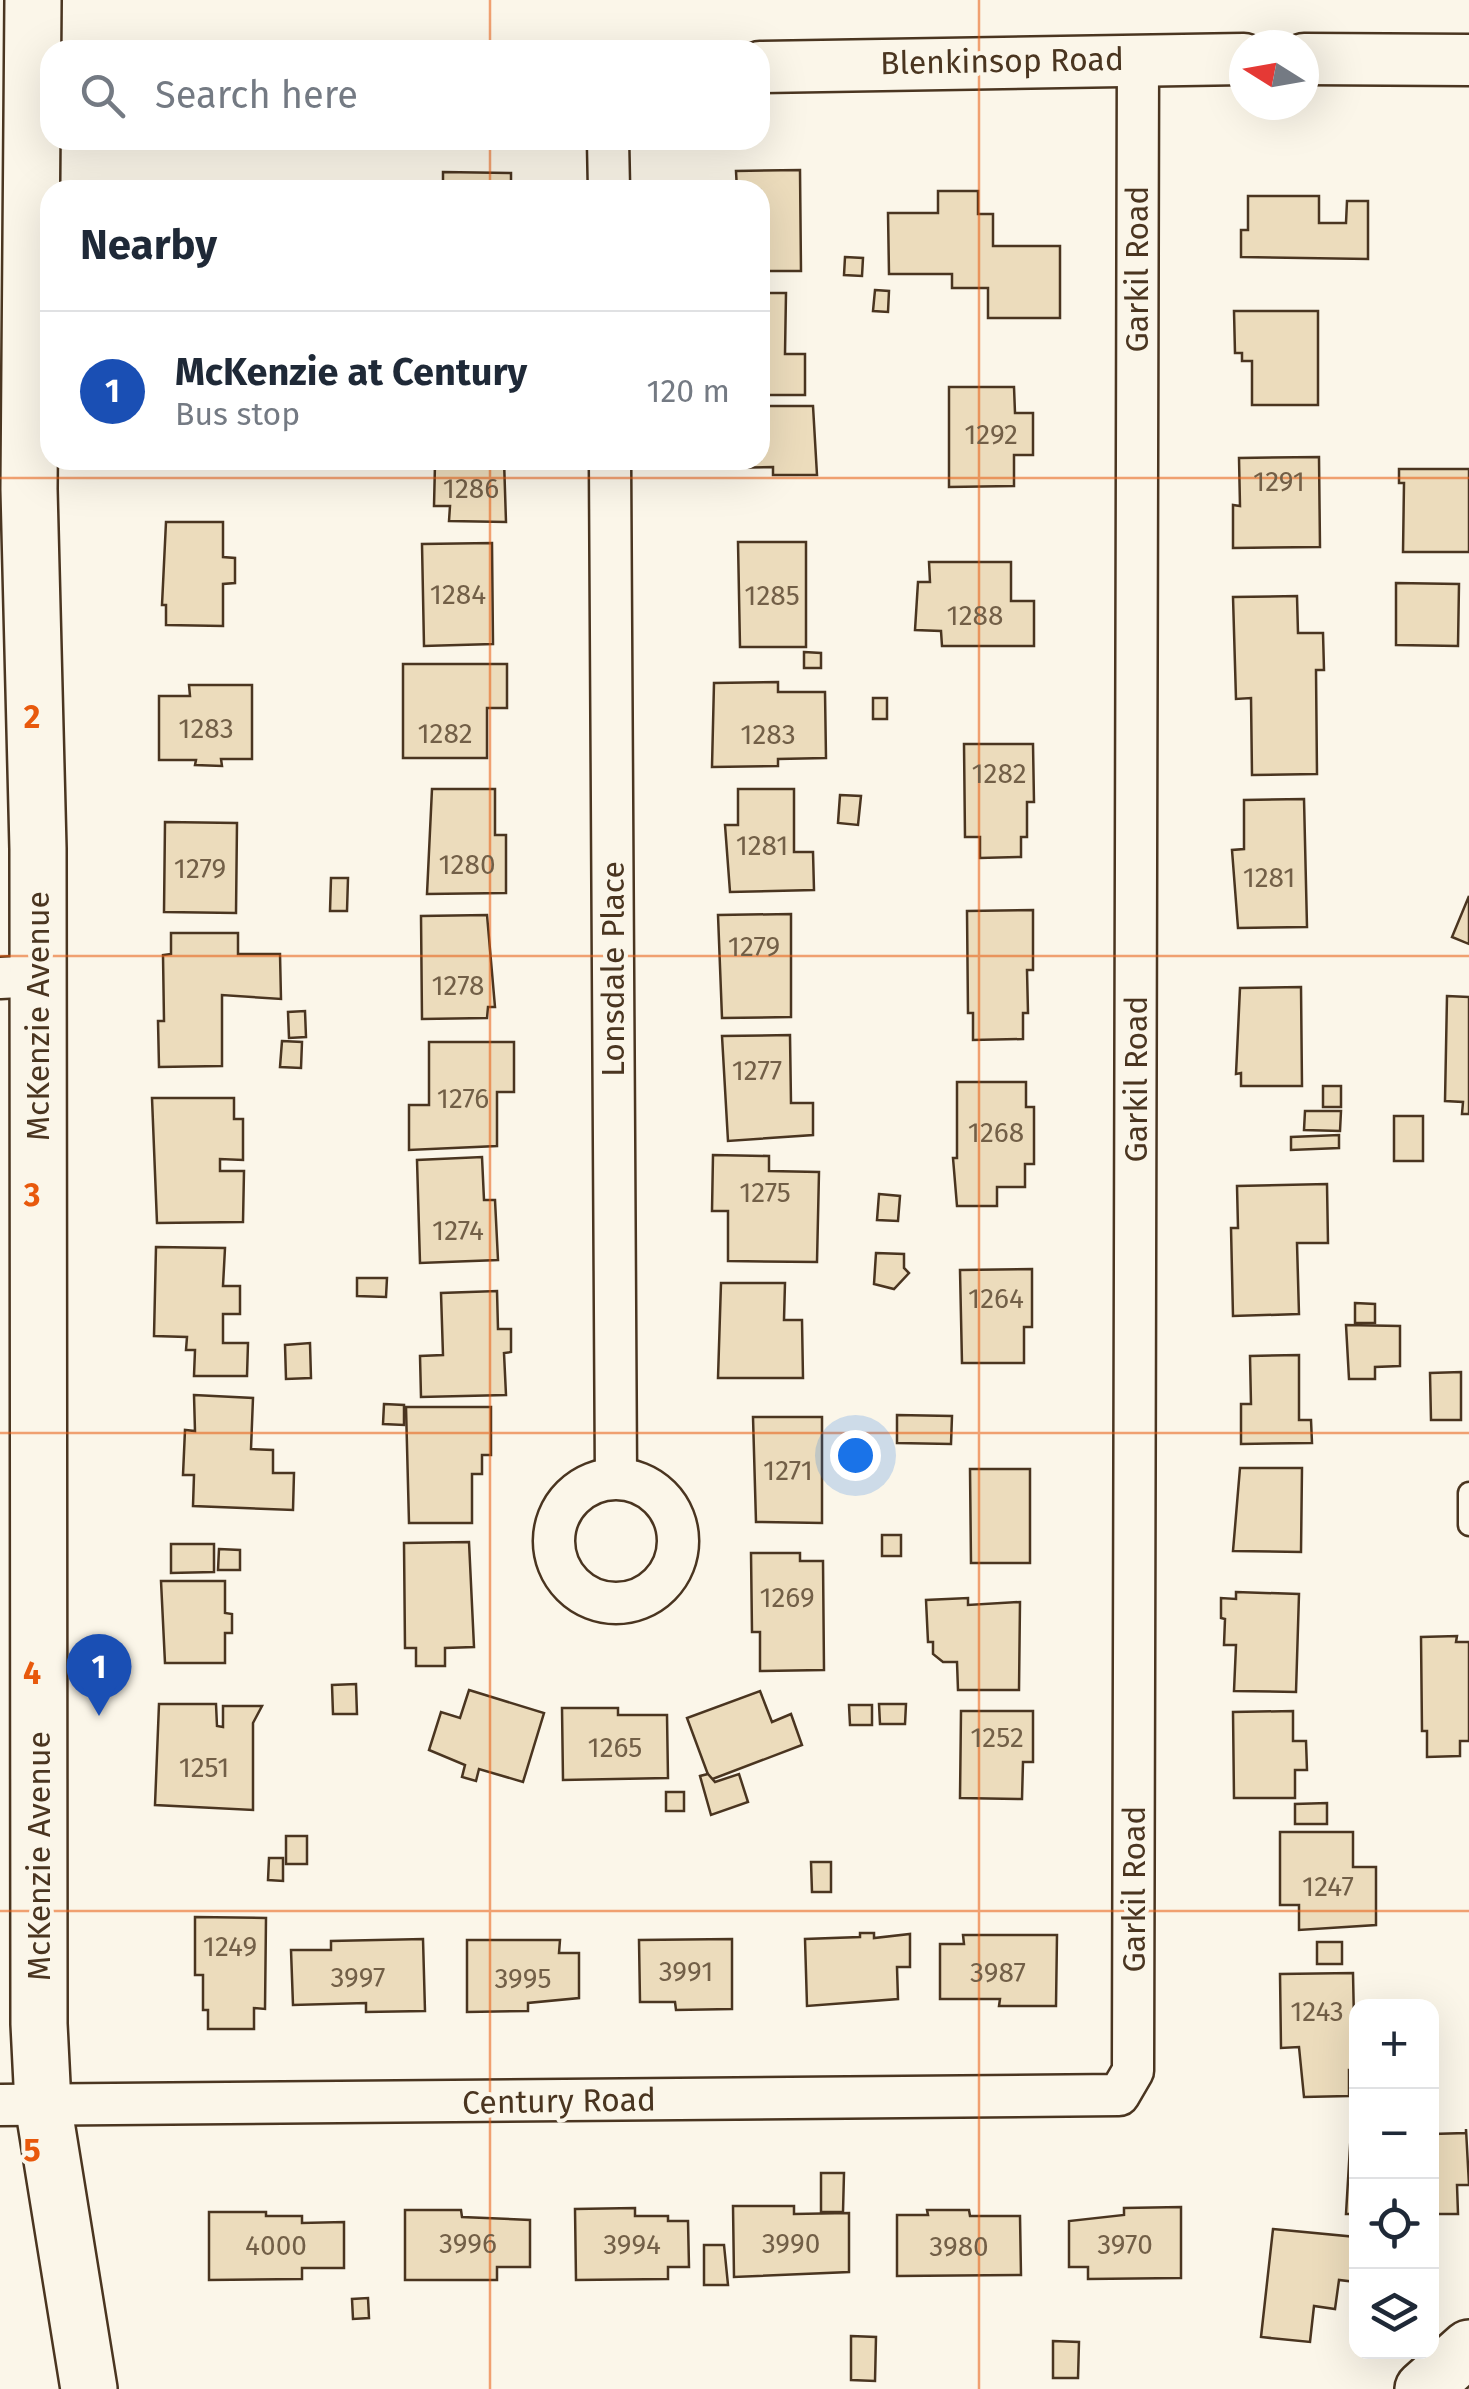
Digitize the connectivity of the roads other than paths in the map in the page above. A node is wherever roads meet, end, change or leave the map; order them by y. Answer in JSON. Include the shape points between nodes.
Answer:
{"nodes":[{"id":1,"x":33,"y":0,"type":"edge"},
{"id":2,"x":1138,"y":58,"type":"junction"},
{"id":3,"x":1229,"y":59,"type":"edge"},
{"id":4,"x":1319,"y":59,"type":"edge"},
{"id":5,"x":1469,"y":60,"type":"edge"},
{"id":6,"x":770,"y":67,"type":"edge"},
{"id":7,"x":27,"y":72,"type":"edge"},
{"id":8,"x":608,"y":150,"type":"edge"},
{"id":9,"x":608,"y":180,"type":"edge"},
{"id":10,"x":610,"y":470,"type":"edge"},
{"id":11,"x":19,"y":977,"type":"edge"},
{"id":12,"x":616,"y":1478,"type":"dead end"},
{"id":13,"x":1469,"y":1493,"type":"edge"},
{"id":14,"x":1469,"y":1526,"type":"edge"},
{"id":15,"x":1119,"y":2095,"type":"joint"},
{"id":16,"x":21,"y":2104,"type":"edge"},
{"id":17,"x":1469,"y":2348,"type":"edge"},
{"id":18,"x":89,"y":2389,"type":"edge"},
{"id":19,"x":1423,"y":2389,"type":"edge"}],
"edges":[{"from":1,"to":7,"type":"main road","name":"McKenzie Avenue"},
{"from":2,"to":3,"type":"street","name":"Blenkinsop Road"},
{"from":2,"to":6,"type":"street","name":"Blenkinsop Road"},
{"from":2,"to":15,"type":"street","name":"Garkil Road","via":[[1134,2071]]},
{"from":4,"to":5,"type":"street"},
{"from":7,"to":11,"type":"main road","name":"McKenzie Avenue","via":[[29,489]]},
{"from":8,"to":9,"type":"street"},
{"from":10,"to":12,"type":"street","name":"Lonsdale Place"},
{"from":11,"to":16,"type":"main road","name":"McKenzie Avenue"},
{"from":13,"to":14,"type":"lane"},
{"from":15,"to":16,"type":"street","name":"Century Road"},
{"from":16,"to":18,"type":"main road","name":"McKenzie Avenue"},
{"from":17,"to":19,"type":"main road"}]}
